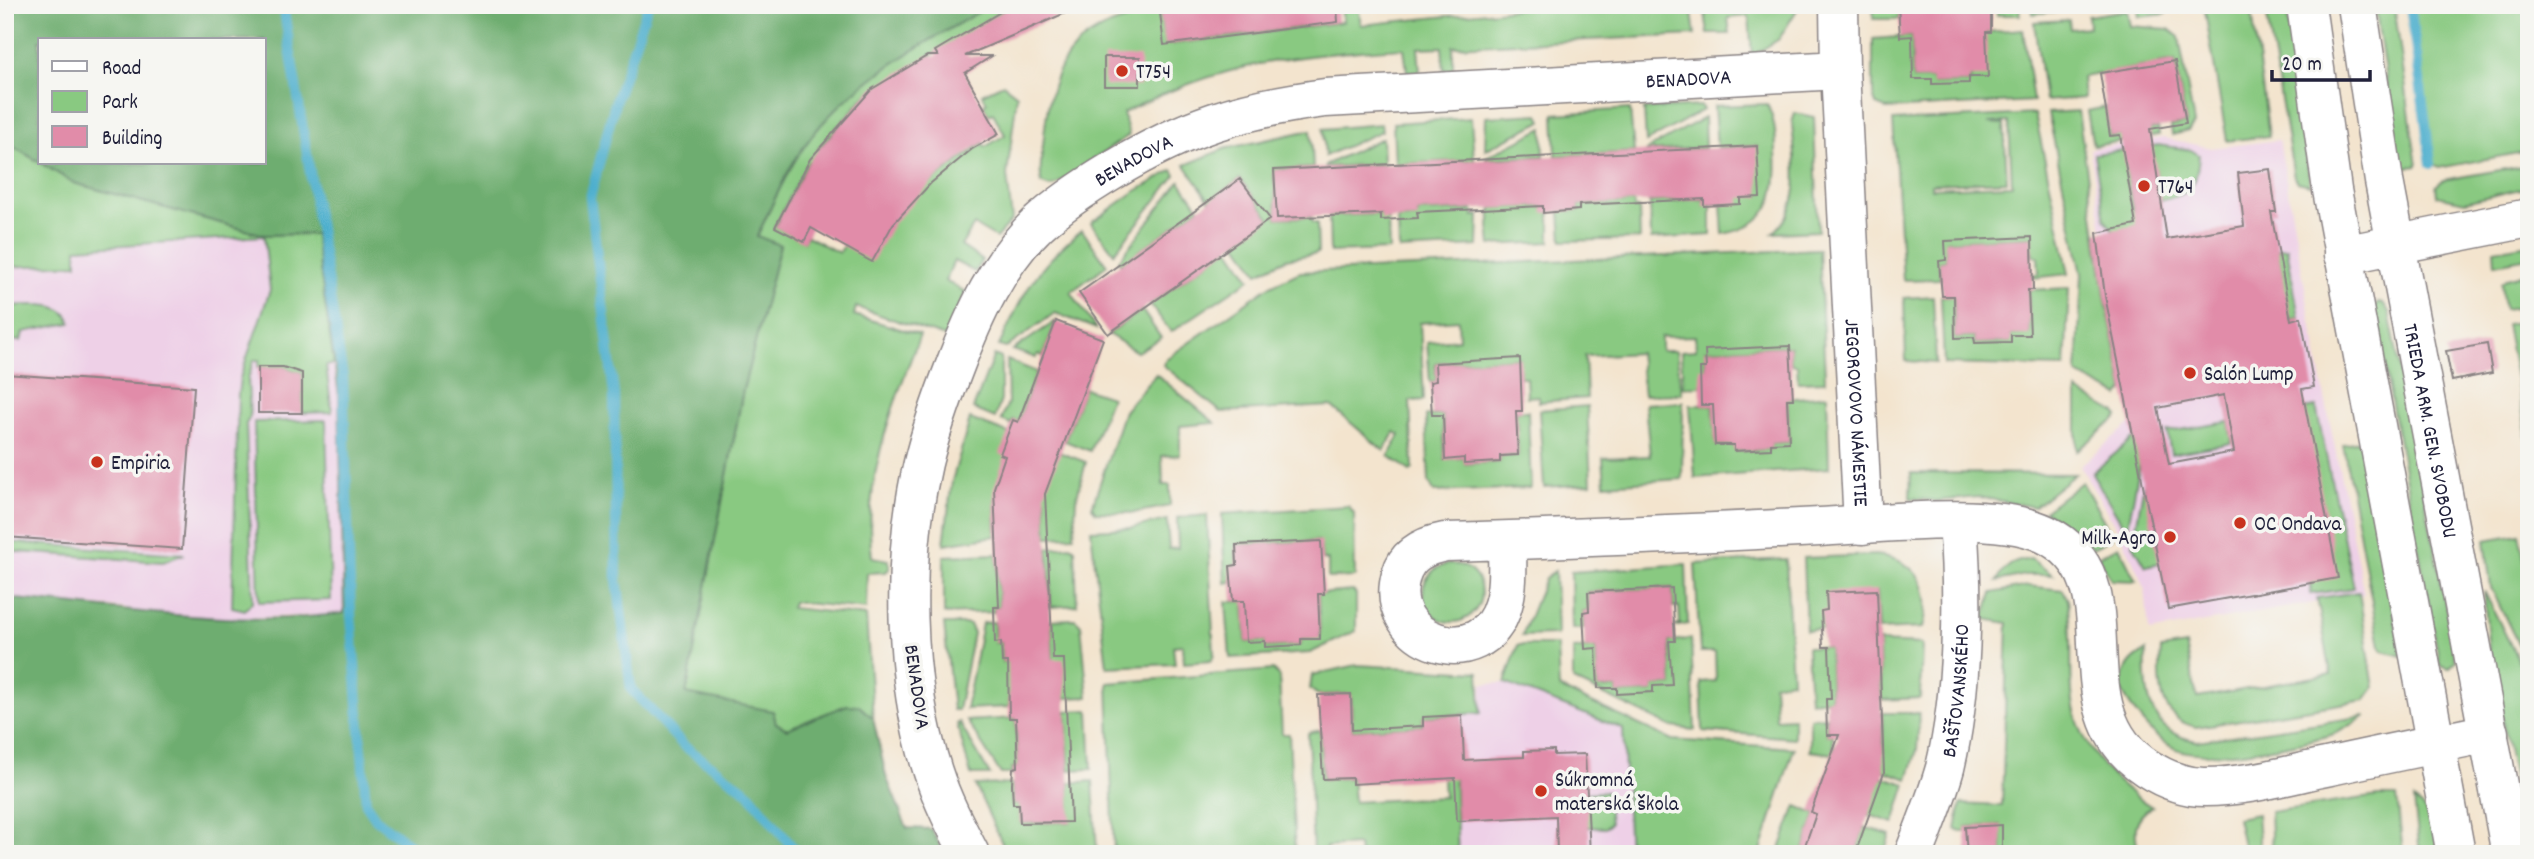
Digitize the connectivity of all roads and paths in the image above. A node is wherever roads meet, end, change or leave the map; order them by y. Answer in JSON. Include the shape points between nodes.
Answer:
{"nodes":[{"id":1,"x":1839,"y":5,"type":"edge"},
{"id":2,"x":2306,"y":5,"type":"edge"},
{"id":3,"x":2357,"y":5,"type":"edge"},
{"id":4,"x":1840,"y":71,"type":"junction"},
{"id":5,"x":2529,"y":218,"type":"edge"},
{"id":6,"x":2396,"y":246,"type":"junction"},
{"id":7,"x":2343,"y":255,"type":"junction"},
{"id":8,"x":1958,"y":522,"type":"junction"},
{"id":9,"x":1863,"y":525,"type":"junction"},
{"id":10,"x":1507,"y":541,"type":"dead end"},
{"id":11,"x":2489,"y":733,"type":"junction"},
{"id":12,"x":2436,"y":744,"type":"junction"},
{"id":13,"x":970,"y":854,"type":"edge"},
{"id":14,"x":1914,"y":854,"type":"edge"},
{"id":15,"x":2456,"y":854,"type":"edge"},
{"id":16,"x":2511,"y":854,"type":"edge"}],
"edges":[{"from":1,"to":4,"type":"street"},
{"from":2,"to":7,"type":"street"},
{"from":3,"to":6,"type":"street","name":"TRIEDA ARM. GEN. SVOBODU"},
{"from":4,"to":9,"type":"street","name":"JEGOROVOVO NÁMESTIE"},
{"from":4,"to":13,"type":"street","name":"BENADOVA","via":[[1274,104],[1192,127],[1103,176],[1039,223],[1010,256],[972,322],[932,430],[914,515],[909,617],[920,721],[933,772]]},
{"from":5,"to":6,"type":"street"},
{"from":6,"to":7,"type":"street"},
{"from":6,"to":11,"type":"street","name":"TRIEDA ARM. GEN. SVOBODU"},
{"from":7,"to":12,"type":"street"},
{"from":8,"to":9,"type":"street"},
{"from":8,"to":12,"type":"street","via":[[2011,524],[2044,533],[2080,564],[2094,596],[2098,681],[2106,716],[2132,757],[2160,776],[2204,787],[2230,785]]},
{"from":8,"to":14,"type":"street","name":"BAŠŤOVANSKÉHO","via":[[1962,607],[1951,730],[1937,794]]},
{"from":9,"to":10,"type":"street","name":"JEGOROVOVO NÁMESTIE"},
{"from":11,"to":12,"type":"street"},
{"from":11,"to":16,"type":"street","name":"TRIEDA ARM. GEN. SVOBODU"},
{"from":12,"to":15,"type":"street"}]}
